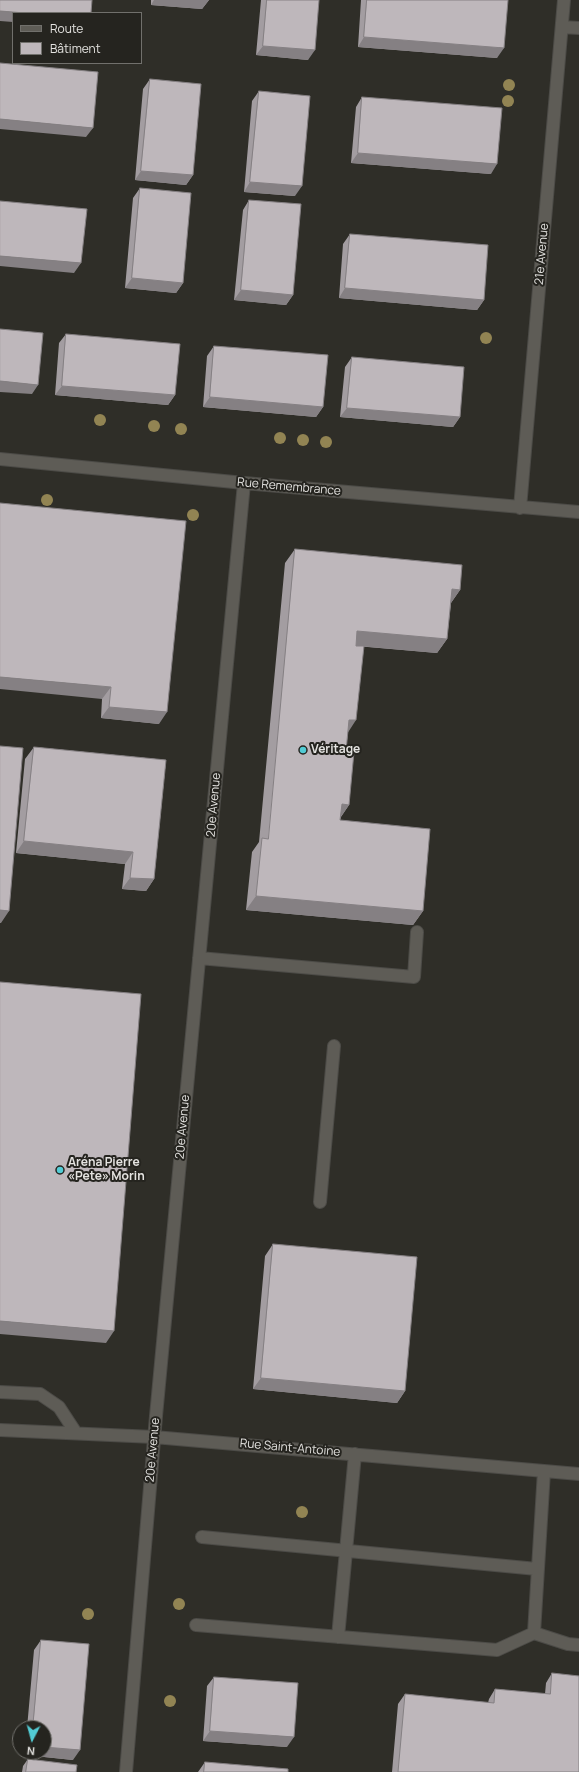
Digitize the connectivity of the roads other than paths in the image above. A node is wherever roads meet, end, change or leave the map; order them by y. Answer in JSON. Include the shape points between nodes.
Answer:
{"nodes":[{"id":1,"x":564,"y":0,"type":"edge"},
{"id":2,"x":562,"y":27,"type":"junction"},
{"id":3,"x":579,"y":28,"type":"edge"},
{"id":4,"x":0,"y":458,"type":"edge"},
{"id":5,"x":244,"y":483,"type":"junction"},
{"id":6,"x":520,"y":508,"type":"junction"},
{"id":7,"x":579,"y":512,"type":"edge"},
{"id":8,"x":417,"y":932,"type":"edge"},
{"id":9,"x":199,"y":958,"type":"junction"},
{"id":10,"x":334,"y":1046,"type":"dead end"},
{"id":11,"x":320,"y":1202,"type":"dead end"},
{"id":12,"x":0,"y":1392,"type":"edge"},
{"id":13,"x":0,"y":1430,"type":"edge"},
{"id":14,"x":76,"y":1433,"type":"junction"},
{"id":15,"x":154,"y":1437,"type":"junction"},
{"id":16,"x":355,"y":1454,"type":"junction"},
{"id":17,"x":544,"y":1471,"type":"junction"},
{"id":18,"x":579,"y":1474,"type":"edge"},
{"id":19,"x":202,"y":1537,"type":"dead end"},
{"id":20,"x":347,"y":1552,"type":"junction"},
{"id":21,"x":537,"y":1569,"type":"junction"},
{"id":22,"x":196,"y":1625,"type":"dead end"},
{"id":23,"x":534,"y":1633,"type":"junction"},
{"id":24,"x":338,"y":1637,"type":"junction"},
{"id":25,"x":579,"y":1645,"type":"edge"},
{"id":26,"x":126,"y":1772,"type":"edge"}],
"edges":[{"from":1,"to":2,"type":"street","name":"21e Avenue"},
{"from":2,"to":3,"type":"street"},
{"from":2,"to":6,"type":"street","name":"21e Avenue"},
{"from":4,"to":5,"type":"street","name":"Rue Remembrance"},
{"from":5,"to":6,"type":"street","name":"Rue Remembrance"},
{"from":5,"to":9,"type":"street","name":"20e Avenue"},
{"from":6,"to":7,"type":"street","name":"Rue Remembrance"},
{"from":8,"to":9,"type":"street","via":[[414,977]]},
{"from":9,"to":15,"type":"street","name":"20e Avenue"},
{"from":10,"to":11,"type":"street"},
{"from":12,"to":14,"type":"street","via":[[40,1394],[59,1407]]},
{"from":13,"to":14,"type":"street","name":"Rue Saint-Antoine"},
{"from":14,"to":15,"type":"street","name":"Rue Saint-Antoine"},
{"from":15,"to":16,"type":"street","name":"Rue Saint-Antoine"},
{"from":15,"to":26,"type":"street","name":"20e Avenue"},
{"from":16,"to":17,"type":"street","name":"Rue Saint-Antoine"},
{"from":16,"to":20,"type":"street"},
{"from":17,"to":18,"type":"street","name":"Rue Saint-Antoine"},
{"from":17,"to":21,"type":"street"},
{"from":19,"to":20,"type":"street"},
{"from":20,"to":21,"type":"street"},
{"from":20,"to":24,"type":"street"},
{"from":21,"to":23,"type":"street"},
{"from":22,"to":24,"type":"street"},
{"from":23,"to":24,"type":"street","via":[[497,1650]]},
{"from":23,"to":25,"type":"street"}]}
